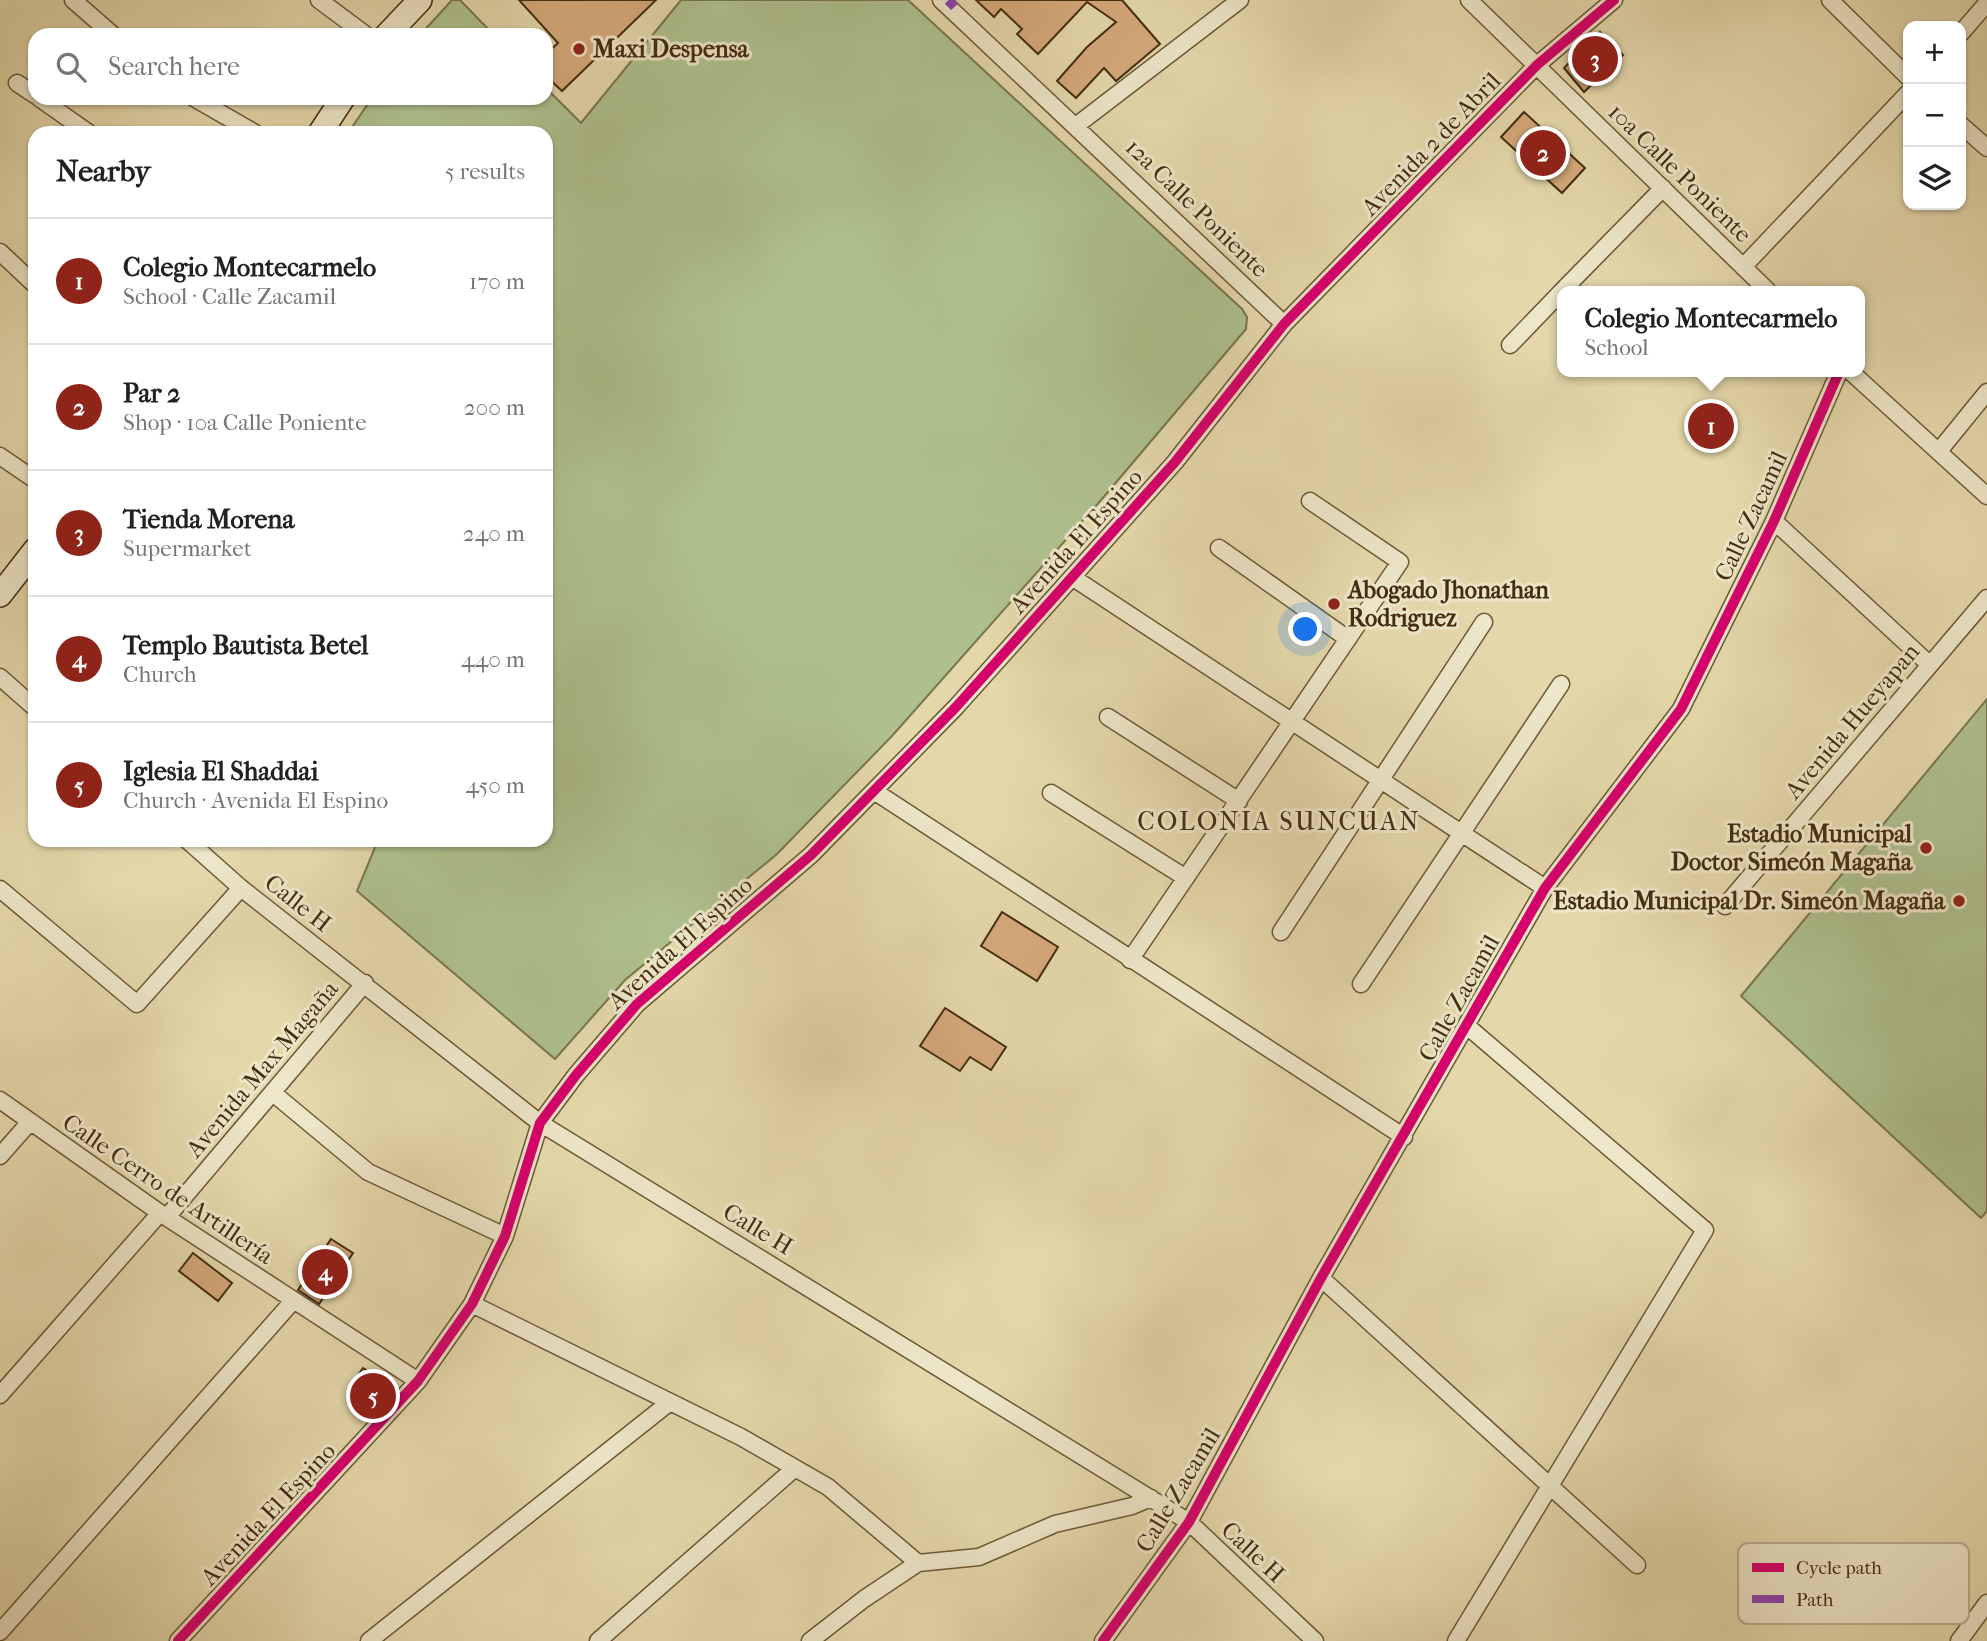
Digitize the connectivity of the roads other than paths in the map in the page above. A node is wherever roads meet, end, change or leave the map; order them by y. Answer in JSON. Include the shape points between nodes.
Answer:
{"nodes":[{"id":1,"x":73,"y":0,"type":"edge"},
{"id":2,"x":319,"y":0,"type":"edge"},
{"id":3,"x":420,"y":0,"type":"edge"},
{"id":4,"x":1240,"y":0,"type":"edge"},
{"id":5,"x":1469,"y":0,"type":"edge"},
{"id":6,"x":1614,"y":0,"type":"edge"},
{"id":7,"x":1830,"y":0,"type":"edge"},
{"id":8,"x":948,"y":2,"type":"edge"},
{"id":9,"x":1987,"y":3,"type":"edge"},
{"id":10,"x":1966,"y":27,"type":"edge"},
{"id":11,"x":105,"y":28,"type":"edge"},
{"id":12,"x":357,"y":28,"type":"edge"},
{"id":13,"x":394,"y":28,"type":"edge"},
{"id":14,"x":1537,"y":65,"type":"junction"},
{"id":15,"x":1903,"y":72,"type":"edge"},
{"id":16,"x":17,"y":83,"type":"dead end"},
{"id":17,"x":28,"y":91,"type":"edge"},
{"id":18,"x":1903,"y":98,"type":"edge"},
{"id":19,"x":49,"y":105,"type":"edge"},
{"id":20,"x":206,"y":105,"type":"edge"},
{"id":21,"x":338,"y":105,"type":"edge"},
{"id":22,"x":1077,"y":125,"type":"junction"},
{"id":23,"x":79,"y":126,"type":"edge"},
{"id":24,"x":243,"y":126,"type":"edge"},
{"id":25,"x":325,"y":126,"type":"edge"},
{"id":26,"x":1966,"y":130,"type":"edge"},
{"id":27,"x":1987,"y":149,"type":"edge"},
{"id":28,"x":1663,"y":188,"type":"junction"},
{"id":29,"x":0,"y":252,"type":"edge"},
{"id":30,"x":1743,"y":267,"type":"junction"},
{"id":31,"x":28,"y":278,"type":"edge"},
{"id":32,"x":1567,"y":286,"type":"edge"},
{"id":33,"x":1763,"y":286,"type":"edge"},
{"id":34,"x":1557,"y":296,"type":"edge"},
{"id":35,"x":1284,"y":324,"type":"junction"},
{"id":36,"x":1510,"y":345,"type":"dead end"},
{"id":37,"x":1837,"y":377,"type":"edge"},
{"id":38,"x":1857,"y":377,"type":"edge"},
{"id":39,"x":1987,"y":392,"type":"edge"},
{"id":40,"x":1939,"y":451,"type":"junction"},
{"id":41,"x":0,"y":456,"type":"edge"},
{"id":42,"x":28,"y":475,"type":"edge"},
{"id":43,"x":1987,"y":496,"type":"edge"},
{"id":44,"x":1310,"y":500,"type":"dead end"},
{"id":45,"x":1774,"y":521,"type":"junction"},
{"id":46,"x":1219,"y":548,"type":"dead end"},
{"id":47,"x":28,"y":559,"type":"edge"},
{"id":48,"x":1072,"y":577,"type":"junction"},
{"id":49,"x":0,"y":595,"type":"edge"},
{"id":50,"x":1987,"y":598,"type":"edge"},
{"id":51,"x":1484,"y":622,"type":"dead end"},
{"id":52,"x":1348,"y":639,"type":"junction"},
{"id":53,"x":1929,"y":664,"type":"junction"},
{"id":54,"x":0,"y":677,"type":"edge"},
{"id":55,"x":1561,"y":684,"type":"dead end"},
{"id":56,"x":28,"y":702,"type":"edge"},
{"id":57,"x":1108,"y":717,"type":"dead end"},
{"id":58,"x":1293,"y":722,"type":"junction"},
{"id":59,"x":1381,"y":780,"type":"junction"},
{"id":60,"x":874,"y":790,"type":"junction"},
{"id":61,"x":1051,"y":793,"type":"dead end"},
{"id":62,"x":1239,"y":801,"type":"junction"},
{"id":63,"x":1462,"y":834,"type":"junction"},
{"id":64,"x":195,"y":847,"type":"edge"},
{"id":65,"x":1186,"y":878,"type":"junction"},
{"id":66,"x":241,"y":888,"type":"junction"},
{"id":67,"x":1545,"y":888,"type":"junction"},
{"id":68,"x":0,"y":889,"type":"edge"},
{"id":69,"x":1725,"y":906,"type":"dead end"},
{"id":70,"x":1281,"y":932,"type":"dead end"},
{"id":71,"x":1130,"y":960,"type":"junction"},
{"id":72,"x":365,"y":983,"type":"junction"},
{"id":73,"x":1361,"y":984,"type":"dead end"},
{"id":74,"x":1467,"y":1026,"type":"junction"},
{"id":75,"x":273,"y":1093,"type":"junction"},
{"id":76,"x":0,"y":1100,"type":"edge"},
{"id":77,"x":29,"y":1123,"type":"junction"},
{"id":78,"x":540,"y":1123,"type":"junction"},
{"id":79,"x":1404,"y":1137,"type":"junction"},
{"id":80,"x":0,"y":1156,"type":"edge"},
{"id":81,"x":163,"y":1215,"type":"junction"},
{"id":82,"x":505,"y":1236,"type":"junction"},
{"id":83,"x":1321,"y":1278,"type":"junction"},
{"id":84,"x":293,"y":1301,"type":"junction"},
{"id":85,"x":472,"y":1304,"type":"junction"},
{"id":86,"x":418,"y":1381,"type":"junction"},
{"id":87,"x":0,"y":1395,"type":"edge"},
{"id":88,"x":670,"y":1402,"type":"junction"},
{"id":89,"x":795,"y":1468,"type":"junction"},
{"id":90,"x":1550,"y":1484,"type":"junction"},
{"id":91,"x":1150,"y":1498,"type":"junction"},
{"id":92,"x":1189,"y":1522,"type":"junction"},
{"id":93,"x":918,"y":1563,"type":"junction"},
{"id":94,"x":1637,"y":1565,"type":"dead end"},
{"id":95,"x":1987,"y":1603,"type":"edge"},
{"id":96,"x":0,"y":1632,"type":"edge"},
{"id":97,"x":178,"y":1641,"type":"edge"},
{"id":98,"x":369,"y":1641,"type":"edge"},
{"id":99,"x":598,"y":1641,"type":"edge"},
{"id":100,"x":810,"y":1641,"type":"edge"},
{"id":101,"x":1103,"y":1641,"type":"edge"},
{"id":102,"x":1315,"y":1641,"type":"edge"},
{"id":103,"x":1456,"y":1641,"type":"edge"},
{"id":104,"x":1959,"y":1641,"type":"edge"}],
"edges":[{"from":1,"to":11,"type":"street"},
{"from":2,"to":12,"type":"street"},
{"from":3,"to":13,"type":"street"},
{"from":4,"to":22,"type":"street"},
{"from":5,"to":14,"type":"street","name":"10a Calle Poniente"},
{"from":6,"to":14,"type":"street","name":"Avenida 2 de Abril"},
{"from":7,"to":15,"type":"street"},
{"from":8,"to":22,"type":"street","name":"12a Calle Poniente"},
{"from":9,"to":10,"type":"street"},
{"from":14,"to":28,"type":"street","name":"10a Calle Poniente"},
{"from":14,"to":35,"type":"street","name":"Avenida 2 de Abril"},
{"from":16,"to":17,"type":"street"},
{"from":18,"to":30,"type":"street"},
{"from":19,"to":23,"type":"street"},
{"from":20,"to":24,"type":"street"},
{"from":21,"to":25,"type":"street"},
{"from":22,"to":35,"type":"street","name":"12a Calle Poniente"},
{"from":26,"to":27,"type":"street"},
{"from":28,"to":30,"type":"street","name":"10a Calle Poniente"},
{"from":28,"to":32,"type":"street"},
{"from":29,"to":31,"type":"street"},
{"from":30,"to":33,"type":"street","name":"10a Calle Poniente"},
{"from":34,"to":36,"type":"street"},
{"from":35,"to":48,"type":"street","name":"Avenida El Espino","via":[[1175,462]]},
{"from":37,"to":45,"type":"street","name":"Calle Zacamil"},
{"from":38,"to":40,"type":"street"},
{"from":39,"to":40,"type":"street"},
{"from":40,"to":43,"type":"street"},
{"from":41,"to":42,"type":"street"},
{"from":44,"to":52,"type":"street","via":[[1400,562]]},
{"from":45,"to":53,"type":"street"},
{"from":45,"to":67,"type":"street","name":"Calle Zacamil","via":[[1681,709]]},
{"from":46,"to":52,"type":"street"},
{"from":47,"to":49,"type":"street"},
{"from":48,"to":58,"type":"street"},
{"from":48,"to":60,"type":"street","name":"Avenida El Espino","via":[[956,707]]},
{"from":50,"to":53,"type":"street","name":"Avenida Hueyapan"},
{"from":51,"to":59,"type":"street"},
{"from":52,"to":58,"type":"street"},
{"from":53,"to":69,"type":"street","name":"Avenida Hueyapan"},
{"from":54,"to":56,"type":"street"},
{"from":55,"to":63,"type":"street"},
{"from":57,"to":62,"type":"street"},
{"from":58,"to":59,"type":"street"},
{"from":58,"to":62,"type":"street"},
{"from":59,"to":63,"type":"street"},
{"from":59,"to":70,"type":"street"},
{"from":60,"to":71,"type":"street"},
{"from":60,"to":78,"type":"street","name":"Avenida El Espino","via":[[811,855],[638,1004]]},
{"from":61,"to":65,"type":"street"},
{"from":62,"to":65,"type":"street"},
{"from":63,"to":67,"type":"street"},
{"from":63,"to":73,"type":"street"},
{"from":64,"to":66,"type":"street","name":"Calle H"},
{"from":65,"to":71,"type":"street"},
{"from":66,"to":68,"type":"street","via":[[137,1004]]},
{"from":66,"to":72,"type":"street","name":"Calle H"},
{"from":67,"to":74,"type":"street","name":"Calle Zacamil"},
{"from":71,"to":79,"type":"street"},
{"from":72,"to":75,"type":"street","name":"Avenida Max Magaña"},
{"from":72,"to":78,"type":"street","name":"Calle H"},
{"from":74,"to":79,"type":"street","name":"Calle Zacamil"},
{"from":74,"to":90,"type":"street","via":[[1705,1230]]},
{"from":75,"to":81,"type":"street","name":"Avenida Max Magaña"},
{"from":75,"to":82,"type":"street","via":[[368,1172]]},
{"from":76,"to":77,"type":"street","name":"Calle Cerro de Artillería"},
{"from":77,"to":80,"type":"street"},
{"from":77,"to":81,"type":"street","name":"Calle Cerro de Artillería"},
{"from":78,"to":82,"type":"street","name":"Avenida El Espino"},
{"from":78,"to":91,"type":"street","name":"Calle H"},
{"from":79,"to":83,"type":"street","name":"Calle Zacamil"},
{"from":81,"to":84,"type":"street","name":"Calle Cerro de Artillería"},
{"from":81,"to":87,"type":"street","name":"Avenida Max Magaña"},
{"from":82,"to":85,"type":"street","name":"Avenida El Espino"},
{"from":83,"to":90,"type":"street"},
{"from":83,"to":92,"type":"street","name":"Calle Zacamil"},
{"from":84,"to":86,"type":"street","name":"Calle Cerro de Artillería"},
{"from":84,"to":96,"type":"street"},
{"from":85,"to":86,"type":"street","name":"Avenida El Espino"},
{"from":85,"to":88,"type":"street"},
{"from":86,"to":97,"type":"street","name":"Avenida El Espino"},
{"from":88,"to":89,"type":"street"},
{"from":88,"to":98,"type":"street"},
{"from":89,"to":93,"type":"street","via":[[828,1488]]},
{"from":89,"to":99,"type":"street"},
{"from":90,"to":94,"type":"street"},
{"from":90,"to":103,"type":"street"},
{"from":91,"to":92,"type":"street","name":"Calle H"},
{"from":91,"to":93,"type":"street","via":[[1055,1524],[979,1557]]},
{"from":92,"to":101,"type":"street","name":"Calle Zacamil"},
{"from":92,"to":102,"type":"street","name":"Calle H"},
{"from":93,"to":100,"type":"street"},
{"from":95,"to":104,"type":"street"}]}
